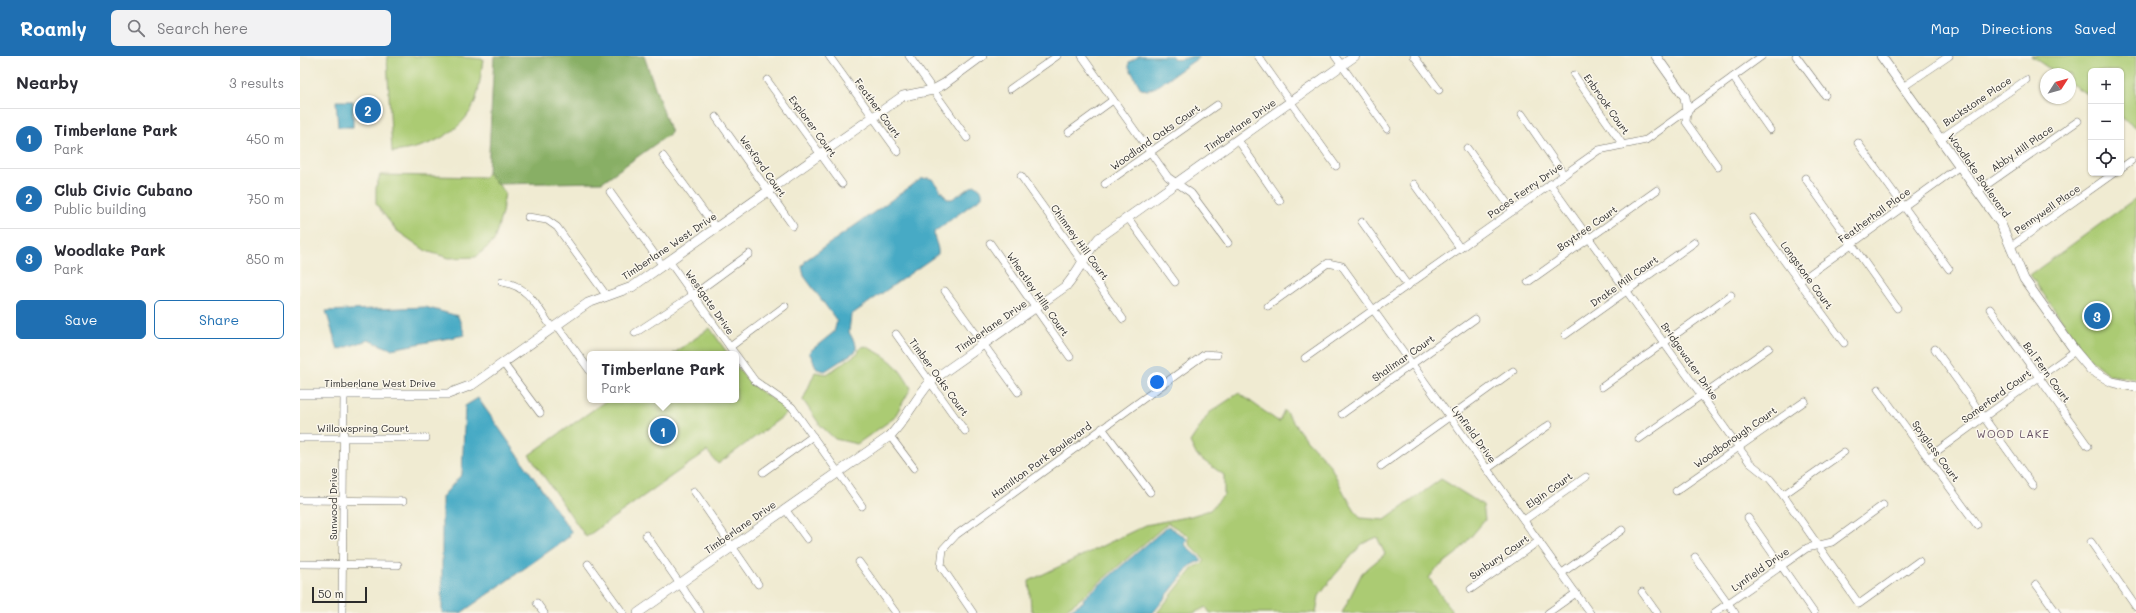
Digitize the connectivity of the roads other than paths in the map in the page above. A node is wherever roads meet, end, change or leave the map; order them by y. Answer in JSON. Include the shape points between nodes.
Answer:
{"nodes":[{"id":1,"x":829,"y":56,"type":"edge"},
{"id":2,"x":909,"y":56,"type":"edge"},
{"id":3,"x":982,"y":56,"type":"edge"},
{"id":4,"x":1057,"y":56,"type":"edge"},
{"id":5,"x":1082,"y":56,"type":"edge"},
{"id":6,"x":1258,"y":56,"type":"edge"},
{"id":7,"x":1335,"y":56,"type":"edge"},
{"id":8,"x":1355,"y":56,"type":"edge"},
{"id":9,"x":1414,"y":56,"type":"edge"},
{"id":10,"x":1656,"y":56,"type":"edge"},
{"id":11,"x":1762,"y":56,"type":"edge"},
{"id":12,"x":1796,"y":56,"type":"edge"},
{"id":13,"x":1881,"y":56,"type":"edge"},
{"id":14,"x":1948,"y":56,"type":"edge"},
{"id":15,"x":1342,"y":66,"type":"junction"},
{"id":16,"x":1574,"y":75,"type":"dead end"},
{"id":17,"x":1733,"y":77,"type":"junction"},
{"id":18,"x":767,"y":80,"type":"dead end"},
{"id":19,"x":2026,"y":80,"type":"dead end"},
{"id":20,"x":1903,"y":87,"type":"junction"},
{"id":21,"x":1010,"y":89,"type":"dead end"},
{"id":22,"x":933,"y":90,"type":"junction"},
{"id":23,"x":1439,"y":90,"type":"dead end"},
{"id":24,"x":1825,"y":95,"type":"dead end"},
{"id":25,"x":1113,"y":100,"type":"junction"},
{"id":26,"x":1291,"y":102,"type":"junction"},
{"id":27,"x":1216,"y":105,"type":"dead end"},
{"id":28,"x":1687,"y":111,"type":"junction"},
{"id":29,"x":1522,"y":114,"type":"dead end"},
{"id":30,"x":716,"y":117,"type":"dead end"},
{"id":31,"x":872,"y":117,"type":"junction"},
{"id":32,"x":2078,"y":121,"type":"dead end"},
{"id":33,"x":1387,"y":129,"type":"dead end"},
{"id":34,"x":1770,"y":130,"type":"dead end"},
{"id":35,"x":1069,"y":132,"type":"dead end"},
{"id":36,"x":967,"y":138,"type":"dead end"},
{"id":37,"x":1940,"y":139,"type":"junction"},
{"id":38,"x":1238,"y":140,"type":"junction"},
{"id":39,"x":1858,"y":143,"type":"dead end"},
{"id":40,"x":1623,"y":145,"type":"junction"},
{"id":41,"x":1467,"y":148,"type":"dead end"},
{"id":42,"x":898,"y":152,"type":"dead end"},
{"id":43,"x":1151,"y":152,"type":"junction"},
{"id":44,"x":821,"y":154,"type":"junction"},
{"id":45,"x":663,"y":156,"type":"dead end"},
{"id":46,"x":2131,"y":161,"type":"dead end"},
{"id":47,"x":1336,"y":166,"type":"dead end"},
{"id":48,"x":1960,"y":166,"type":"junction"},
{"id":49,"x":2124,"y":166,"type":"edge"},
{"id":50,"x":1718,"y":167,"type":"dead end"},
{"id":51,"x":1564,"y":175,"type":"junction"},
{"id":52,"x":1021,"y":176,"type":"dead end"},
{"id":53,"x":2110,"y":176,"type":"edge"},
{"id":54,"x":1805,"y":178,"type":"dead end"},
{"id":55,"x":1178,"y":182,"type":"junction"},
{"id":56,"x":842,"y":184,"type":"dead end"},
{"id":57,"x":1105,"y":184,"type":"dead end"},
{"id":58,"x":1414,"y":184,"type":"dead end"},
{"id":59,"x":1550,"y":184,"type":"junction"},
{"id":60,"x":769,"y":190,"type":"junction"},
{"id":61,"x":1657,"y":190,"type":"dead end"},
{"id":62,"x":1978,"y":191,"type":"junction"},
{"id":63,"x":610,"y":192,"type":"dead end"},
{"id":64,"x":1280,"y":201,"type":"dead end"},
{"id":65,"x":1903,"y":206,"type":"junction"},
{"id":66,"x":1513,"y":211,"type":"junction"},
{"id":67,"x":528,"y":217,"type":"dead end"},
{"id":68,"x":1128,"y":218,"type":"junction"},
{"id":69,"x":1753,"y":218,"type":"dead end"},
{"id":70,"x":1362,"y":222,"type":"dead end"},
{"id":71,"x":793,"y":226,"type":"dead end"},
{"id":72,"x":716,"y":228,"type":"junction"},
{"id":73,"x":1590,"y":238,"type":"junction"},
{"id":74,"x":1695,"y":242,"type":"dead end"},
{"id":75,"x":990,"y":243,"type":"dead end"},
{"id":76,"x":1228,"y":243,"type":"dead end"},
{"id":77,"x":1852,"y":244,"type":"junction"},
{"id":78,"x":2010,"y":246,"type":"junction"},
{"id":79,"x":1460,"y":248,"type":"junction"},
{"id":80,"x":749,"y":254,"type":"dead end"},
{"id":81,"x":1082,"y":262,"type":"junction"},
{"id":82,"x":666,"y":264,"type":"junction"},
{"id":83,"x":1949,"y":269,"type":"dead end"},
{"id":84,"x":1800,"y":281,"type":"junction"},
{"id":85,"x":502,"y":282,"type":"dead end"},
{"id":86,"x":1175,"y":282,"type":"dead end"},
{"id":87,"x":1528,"y":282,"type":"dead end"},
{"id":88,"x":1408,"y":286,"type":"junction"},
{"id":89,"x":944,"y":290,"type":"dead end"},
{"id":90,"x":1627,"y":290,"type":"junction"},
{"id":91,"x":693,"y":295,"type":"junction"},
{"id":92,"x":1731,"y":295,"type":"dead end"},
{"id":93,"x":606,"y":296,"type":"junction"},
{"id":94,"x":785,"y":306,"type":"dead end"},
{"id":95,"x":1268,"y":306,"type":"dead end"},
{"id":96,"x":1036,"y":308,"type":"junction"},
{"id":97,"x":1897,"y":308,"type":"dead end"},
{"id":98,"x":1990,"y":309,"type":"dead end"},
{"id":99,"x":1373,"y":310,"type":"junction"},
{"id":100,"x":1123,"y":319,"type":"dead end"},
{"id":101,"x":1475,"y":319,"type":"dead end"},
{"id":102,"x":554,"y":327,"type":"junction"},
{"id":103,"x":635,"y":333,"type":"dead end"},
{"id":104,"x":896,"y":334,"type":"dead end"},
{"id":105,"x":1565,"y":335,"type":"dead end"},
{"id":106,"x":1664,"y":342,"type":"junction"},
{"id":107,"x":1844,"y":343,"type":"dead end"},
{"id":108,"x":983,"y":345,"type":"junction"},
{"id":109,"x":730,"y":347,"type":"junction"},
{"id":110,"x":1769,"y":348,"type":"dead end"},
{"id":111,"x":1935,"y":349,"type":"dead end"},
{"id":112,"x":733,"y":351,"type":"edge"},
{"id":113,"x":2075,"y":351,"type":"junction"},
{"id":114,"x":1217,"y":355,"type":"dead end"},
{"id":115,"x":1070,"y":357,"type":"dead end"},
{"id":116,"x":739,"y":358,"type":"edge"},
{"id":117,"x":1305,"y":358,"type":"dead end"},
{"id":118,"x":503,"y":363,"type":"junction"},
{"id":119,"x":1412,"y":364,"type":"junction"},
{"id":120,"x":587,"y":367,"type":"edge"},
{"id":121,"x":1513,"y":372,"type":"dead end"},
{"id":122,"x":2039,"y":377,"type":"junction"},
{"id":123,"x":930,"y":382,"type":"junction"},
{"id":124,"x":1602,"y":387,"type":"dead end"},
{"id":125,"x":2136,"y":387,"type":"edge"},
{"id":126,"x":1878,"y":389,"type":"dead end"},
{"id":127,"x":1018,"y":392,"type":"dead end"},
{"id":128,"x":300,"y":394,"type":"edge"},
{"id":129,"x":344,"y":395,"type":"junction"},
{"id":130,"x":1702,"y":395,"type":"junction"},
{"id":131,"x":1805,"y":401,"type":"dead end"},
{"id":132,"x":540,"y":413,"type":"dead end"},
{"id":133,"x":1342,"y":414,"type":"dead end"},
{"id":134,"x":1450,"y":417,"type":"junction"},
{"id":135,"x":1984,"y":417,"type":"junction"},
{"id":136,"x":1549,"y":425,"type":"dead end"},
{"id":137,"x":1102,"y":428,"type":"junction"},
{"id":138,"x":966,"y":431,"type":"dead end"},
{"id":139,"x":813,"y":436,"type":"junction"},
{"id":140,"x":890,"y":436,"type":"junction"},
{"id":141,"x":300,"y":438,"type":"edge"},
{"id":142,"x":343,"y":438,"type":"junction"},
{"id":143,"x":426,"y":438,"type":"dead end"},
{"id":144,"x":1639,"y":439,"type":"dead end"},
{"id":145,"x":2088,"y":446,"type":"dead end"},
{"id":146,"x":1739,"y":447,"type":"junction"},
{"id":147,"x":1844,"y":452,"type":"dead end"},
{"id":148,"x":1928,"y":457,"type":"junction"},
{"id":149,"x":1381,"y":466,"type":"dead end"},
{"id":150,"x":914,"y":468,"type":"dead end"},
{"id":151,"x":1487,"y":469,"type":"junction"},
{"id":152,"x":763,"y":472,"type":"dead end"},
{"id":153,"x":838,"y":472,"type":"junction"},
{"id":154,"x":1586,"y":476,"type":"dead end"},
{"id":155,"x":2033,"y":486,"type":"dead end"},
{"id":156,"x":694,"y":491,"type":"dead end"},
{"id":157,"x":1676,"y":491,"type":"dead end"},
{"id":158,"x":1150,"y":492,"type":"dead end"},
{"id":159,"x":1782,"y":495,"type":"junction"},
{"id":160,"x":300,"y":500,"type":"edge"},
{"id":161,"x":343,"y":501,"type":"junction"},
{"id":162,"x":403,"y":501,"type":"dead end"},
{"id":163,"x":1883,"y":505,"type":"dead end"},
{"id":164,"x":862,"y":506,"type":"dead end"},
{"id":165,"x":785,"y":509,"type":"junction"},
{"id":166,"x":1748,"y":518,"type":"dead end"},
{"id":167,"x":1524,"y":520,"type":"junction"},
{"id":168,"x":1977,"y":525,"type":"dead end"},
{"id":169,"x":1622,"y":530,"type":"dead end"},
{"id":170,"x":646,"y":535,"type":"dead end"},
{"id":171,"x":807,"y":539,"type":"dead end"},
{"id":172,"x":1539,"y":541,"type":"junction"},
{"id":173,"x":2091,"y":542,"type":"dead end"},
{"id":174,"x":1818,"y":545,"type":"junction"},
{"id":175,"x":733,"y":546,"type":"junction"},
{"id":176,"x":1696,"y":557,"type":"dead end"},
{"id":177,"x":1919,"y":561,"type":"dead end"},
{"id":178,"x":859,"y":562,"type":"dead end"},
{"id":179,"x":300,"y":564,"type":"edge"},
{"id":180,"x":343,"y":564,"type":"junction"},
{"id":181,"x":588,"y":564,"type":"dead end"},
{"id":182,"x":398,"y":565,"type":"dead end"},
{"id":183,"x":1781,"y":566,"type":"junction"},
{"id":184,"x":1562,"y":573,"type":"junction"},
{"id":185,"x":680,"y":583,"type":"junction"},
{"id":186,"x":758,"y":584,"type":"dead end"},
{"id":187,"x":2036,"y":584,"type":"dead end"},
{"id":188,"x":1471,"y":589,"type":"dead end"},
{"id":189,"x":1642,"y":592,"type":"dead end"},
{"id":190,"x":1576,"y":593,"type":"junction"},
{"id":191,"x":537,"y":603,"type":"dead end"},
{"id":192,"x":1728,"y":603,"type":"junction"},
{"id":193,"x":2136,"y":606,"type":"edge"},
{"id":194,"x":342,"y":613,"type":"edge"},
{"id":195,"x":544,"y":613,"type":"edge"},
{"id":196,"x":623,"y":613,"type":"edge"},
{"id":197,"x":638,"y":613,"type":"edge"},
{"id":198,"x":700,"y":613,"type":"edge"},
{"id":199,"x":896,"y":613,"type":"edge"},
{"id":200,"x":973,"y":613,"type":"edge"},
{"id":201,"x":1548,"y":613,"type":"edge"},
{"id":202,"x":1590,"y":613,"type":"edge"},
{"id":203,"x":1657,"y":613,"type":"edge"},
{"id":204,"x":1714,"y":613,"type":"edge"},
{"id":205,"x":1735,"y":613,"type":"edge"},
{"id":206,"x":1814,"y":613,"type":"edge"},
{"id":207,"x":2057,"y":613,"type":"edge"}],
"edges":[{"from":1,"to":31,"type":"street","name":"Feather Court"},
{"from":2,"to":22,"type":"street"},
{"from":3,"to":22,"type":"street","name":"Timberlane West Drive"},
{"from":4,"to":21,"type":"street"},
{"from":5,"to":25,"type":"street"},
{"from":6,"to":26,"type":"street"},
{"from":7,"to":15,"type":"street"},
{"from":8,"to":15,"type":"street","name":"Timberlane Drive"},
{"from":9,"to":23,"type":"street"},
{"from":10,"to":28,"type":"street","via":[[1685,97]]},
{"from":11,"to":17,"type":"street","name":"Paces Ferry Drive"},
{"from":12,"to":24,"type":"street"},
{"from":13,"to":20,"type":"street","name":"Woodlake Boulevard"},
{"from":14,"to":20,"type":"street"},
{"from":15,"to":26,"type":"street","name":"Timberlane Drive"},
{"from":15,"to":33,"type":"street"},
{"from":16,"to":40,"type":"street","name":"Enbrook Court"},
{"from":17,"to":28,"type":"street","name":"Paces Ferry Drive"},
{"from":17,"to":34,"type":"street"},
{"from":18,"to":44,"type":"street","name":"Explorer Court"},
{"from":19,"to":37,"type":"street","name":"Buckstone Place"},
{"from":20,"to":37,"type":"street","name":"Woodlake Boulevard"},
{"from":22,"to":31,"type":"street","name":"Timberlane West Drive","via":[[903,96]]},
{"from":22,"to":36,"type":"street"},
{"from":25,"to":35,"type":"street"},
{"from":25,"to":43,"type":"street"},
{"from":26,"to":38,"type":"street","name":"Timberlane Drive"},
{"from":26,"to":47,"type":"street"},
{"from":27,"to":43,"type":"street","name":"Woodland Oaks Court"},
{"from":28,"to":40,"type":"street","name":"Paces Ferry Drive","via":[[1646,140]]},
{"from":28,"to":50,"type":"street","via":[[1686,122]]},
{"from":29,"to":51,"type":"street"},
{"from":30,"to":60,"type":"street","name":"Wexford Court"},
{"from":31,"to":42,"type":"street","name":"Feather Court"},
{"from":31,"to":44,"type":"street","name":"Timberlane West Drive"},
{"from":32,"to":62,"type":"street","name":"Abby Hill Place"},
{"from":37,"to":48,"type":"street","name":"Woodlake Boulevard"},
{"from":38,"to":55,"type":"street","name":"Timberlane Drive"},
{"from":38,"to":64,"type":"street"},
{"from":39,"to":65,"type":"street"},
{"from":40,"to":51,"type":"street","name":"Paces Ferry Drive","via":[[1599,150]]},
{"from":41,"to":66,"type":"street"},
{"from":43,"to":55,"type":"street","via":[[1168,177]]},
{"from":43,"to":57,"type":"street","name":"Woodland Oaks Court"},
{"from":44,"to":56,"type":"street","name":"Explorer Court"},
{"from":44,"to":60,"type":"street","name":"Timberlane West Drive"},
{"from":45,"to":72,"type":"street"},
{"from":46,"to":49,"type":"street"},
{"from":48,"to":62,"type":"street","name":"Woodlake Boulevard"},
{"from":48,"to":65,"type":"street","name":"Featherhall Place"},
{"from":51,"to":59,"type":"street","name":"Paces Ferry Drive"},
{"from":52,"to":81,"type":"street","name":"Chimney Hill Court"},
{"from":53,"to":78,"type":"street","name":"Pennywell Place"},
{"from":54,"to":77,"type":"street"},
{"from":55,"to":68,"type":"street","name":"Timberlane Drive"},
{"from":55,"to":76,"type":"street","via":[[1191,193]]},
{"from":58,"to":79,"type":"street"},
{"from":59,"to":66,"type":"street","name":"Paces Ferry Drive"},
{"from":59,"to":73,"type":"street","name":"Bridgewater Drive"},
{"from":60,"to":71,"type":"street","name":"Wexford Court"},
{"from":60,"to":72,"type":"street","name":"Timberlane West Drive"},
{"from":61,"to":73,"type":"street","name":"Baytree Court"},
{"from":62,"to":78,"type":"street","name":"Woodlake Boulevard","via":[[2001,224]]},
{"from":63,"to":82,"type":"street","name":"Westgate Drive"},
{"from":65,"to":77,"type":"street","name":"Featherhall Place"},
{"from":65,"to":83,"type":"street"},
{"from":66,"to":79,"type":"street","name":"Paces Ferry Drive"},
{"from":67,"to":93,"type":"street","via":[[547,220],[557,227]]},
{"from":68,"to":81,"type":"street","name":"Timberlane Drive","via":[[1099,238]]},
{"from":68,"to":86,"type":"street"},
{"from":69,"to":84,"type":"street","name":"Longstone Court"},
{"from":70,"to":88,"type":"street"},
{"from":72,"to":82,"type":"street","name":"Timberlane West Drive"},
{"from":73,"to":87,"type":"street","name":"Baytree Court"},
{"from":73,"to":90,"type":"street","name":"Bridgewater Drive"},
{"from":74,"to":90,"type":"street","name":"Drake Mill Court"},
{"from":75,"to":96,"type":"street","name":"Wheatley Hills Court"},
{"from":77,"to":84,"type":"street","name":"Featherhall Place"},
{"from":77,"to":97,"type":"street"},
{"from":78,"to":113,"type":"street","name":"Woodlake Boulevard","via":[[2024,279]]},
{"from":79,"to":88,"type":"street","name":"Paces Ferry Drive"},
{"from":80,"to":91,"type":"street"},
{"from":81,"to":96,"type":"street","name":"Timberlane Drive","via":[[1066,286]]},
{"from":81,"to":100,"type":"street","name":"Chimney Hill Court"},
{"from":82,"to":91,"type":"street","name":"Westgate Drive"},
{"from":82,"to":93,"type":"street","name":"Timberlane West Drive","via":[[632,287]]},
{"from":84,"to":107,"type":"street","name":"Longstone Court"},
{"from":85,"to":102,"type":"street","via":[[514,284],[524,290]]},
{"from":88,"to":99,"type":"street","name":"Paces Ferry Drive"},
{"from":89,"to":108,"type":"street"},
{"from":90,"to":105,"type":"street","name":"Drake Mill Court"},
{"from":90,"to":106,"type":"street","name":"Bridgewater Drive"},
{"from":91,"to":103,"type":"street"},
{"from":91,"to":109,"type":"street","name":"Westgate Drive"},
{"from":92,"to":106,"type":"street"},
{"from":93,"to":102,"type":"street","name":"Timberlane West Drive","via":[[588,303]]},
{"from":94,"to":109,"type":"street"},
{"from":95,"to":99,"type":"street","name":"Lynfield Drive","via":[[1328,264],[1342,266]]},
{"from":96,"to":108,"type":"street","name":"Timberlane Drive"},
{"from":96,"to":115,"type":"street","name":"Wheatley Hills Court"},
{"from":98,"to":122,"type":"street","name":"Bal Fern Court"},
{"from":99,"to":117,"type":"street","name":"Paces Ferry Drive"},
{"from":99,"to":119,"type":"street","name":"Lynfield Drive"},
{"from":101,"to":119,"type":"street","name":"Shalimar Court"},
{"from":102,"to":118,"type":"street","name":"Timberlane West Drive"},
{"from":102,"to":120,"type":"street"},
{"from":104,"to":123,"type":"street","name":"Timber Oaks Court"},
{"from":106,"to":124,"type":"street"},
{"from":106,"to":130,"type":"street","name":"Bridgewater Drive"},
{"from":108,"to":123,"type":"street","name":"Timberlane Drive"},
{"from":108,"to":127,"type":"street"},
{"from":109,"to":112,"type":"street","name":"Westgate Drive"},
{"from":110,"to":130,"type":"street"},
{"from":111,"to":135,"type":"street"},
{"from":113,"to":122,"type":"street","name":"Somerford Court"},
{"from":113,"to":125,"type":"street","name":"Woodlake Boulevard","via":[[2091,370],[2112,382]]},
{"from":114,"to":137,"type":"street","name":"Hamilton Park Boulevard","via":[[1205,354]]},
{"from":116,"to":139,"type":"street","name":"Westgate Drive","via":[[755,381],[792,407]]},
{"from":118,"to":129,"type":"street","name":"Timberlane West Drive","via":[[472,385],[448,394]]},
{"from":118,"to":132,"type":"street"},
{"from":119,"to":133,"type":"street","name":"Shalimar Court"},
{"from":119,"to":134,"type":"street","name":"Lynfield Drive"},
{"from":121,"to":134,"type":"street"},
{"from":122,"to":135,"type":"street","name":"Somerford Court"},
{"from":122,"to":145,"type":"street","name":"Bal Fern Court"},
{"from":123,"to":138,"type":"street","name":"Timber Oaks Court"},
{"from":123,"to":140,"type":"street","name":"Timberlane Drive","via":[[904,421]]},
{"from":126,"to":148,"type":"street","name":"Spyglass Court"},
{"from":128,"to":129,"type":"street","name":"Timberlane West Drive"},
{"from":129,"to":142,"type":"street","name":"Sunwood Drive"},
{"from":130,"to":144,"type":"street"},
{"from":130,"to":146,"type":"street","name":"Bridgewater Drive"},
{"from":131,"to":146,"type":"street","name":"Woodborough Court"},
{"from":134,"to":149,"type":"street"},
{"from":134,"to":151,"type":"street","name":"Lynfield Drive"},
{"from":135,"to":148,"type":"street","name":"Somerford Court"},
{"from":135,"to":155,"type":"street"},
{"from":136,"to":151,"type":"street"},
{"from":137,"to":158,"type":"street"},
{"from":137,"to":200,"type":"street","name":"Hamilton Park Boulevard","via":[[956,535],[943,549],[941,566]]},
{"from":139,"to":152,"type":"street"},
{"from":139,"to":153,"type":"street","name":"Westgate Drive"},
{"from":140,"to":150,"type":"street"},
{"from":140,"to":153,"type":"street","name":"Timberlane Drive"},
{"from":141,"to":142,"type":"street","name":"Willowspring Court"},
{"from":142,"to":143,"type":"street","name":"Willowspring Court"},
{"from":142,"to":161,"type":"street","name":"Sunwood Drive"},
{"from":146,"to":157,"type":"street","name":"Woodborough Court"},
{"from":146,"to":159,"type":"street","name":"Bridgewater Drive","via":[[1750,463],[1770,479]]},
{"from":147,"to":159,"type":"street"},
{"from":148,"to":168,"type":"street","name":"Spyglass Court"},
{"from":151,"to":167,"type":"street","name":"Lynfield Drive"},
{"from":153,"to":164,"type":"street","name":"Westgate Drive"},
{"from":153,"to":165,"type":"street","name":"Timberlane Drive"},
{"from":154,"to":167,"type":"street","name":"Elgin Court"},
{"from":156,"to":175,"type":"street"},
{"from":159,"to":174,"type":"street","name":"Bridgewater Drive"},
{"from":160,"to":161,"type":"street"},
{"from":161,"to":162,"type":"street"},
{"from":161,"to":180,"type":"street","name":"Sunwood Drive"},
{"from":163,"to":174,"type":"street","name":"Lynfield Drive","via":[[1832,542]]},
{"from":165,"to":171,"type":"street"},
{"from":165,"to":175,"type":"street","name":"Timberlane Drive"},
{"from":166,"to":183,"type":"street"},
{"from":167,"to":172,"type":"street","name":"Lynfield Drive"},
{"from":169,"to":184,"type":"street"},
{"from":170,"to":185,"type":"street"},
{"from":172,"to":184,"type":"street","name":"Lynfield Drive"},
{"from":172,"to":188,"type":"street","name":"Sunbury Court"},
{"from":173,"to":193,"type":"street"},
{"from":174,"to":177,"type":"street","name":"Bridgewater Drive","via":[[1859,604]]},
{"from":174,"to":183,"type":"street","name":"Lynfield Drive","via":[[1807,548]]},
{"from":175,"to":185,"type":"street","name":"Timberlane Drive"},
{"from":175,"to":186,"type":"street"},
{"from":176,"to":192,"type":"street"},
{"from":178,"to":199,"type":"street"},
{"from":179,"to":180,"type":"street"},
{"from":180,"to":182,"type":"street"},
{"from":180,"to":194,"type":"street","name":"Sunwood Drive"},
{"from":181,"to":196,"type":"street"},
{"from":183,"to":192,"type":"street","name":"Lynfield Drive"},
{"from":183,"to":206,"type":"street"},
{"from":184,"to":190,"type":"street","name":"Lynfield Drive"},
{"from":185,"to":197,"type":"street","name":"Timberlane Drive"},
{"from":185,"to":198,"type":"street"},
{"from":187,"to":207,"type":"street"},
{"from":189,"to":203,"type":"street"},
{"from":190,"to":201,"type":"street"},
{"from":190,"to":202,"type":"street","name":"Lynfield Drive"},
{"from":191,"to":195,"type":"street"},
{"from":192,"to":204,"type":"street","name":"Lynfield Drive"},
{"from":192,"to":205,"type":"street"}]}
